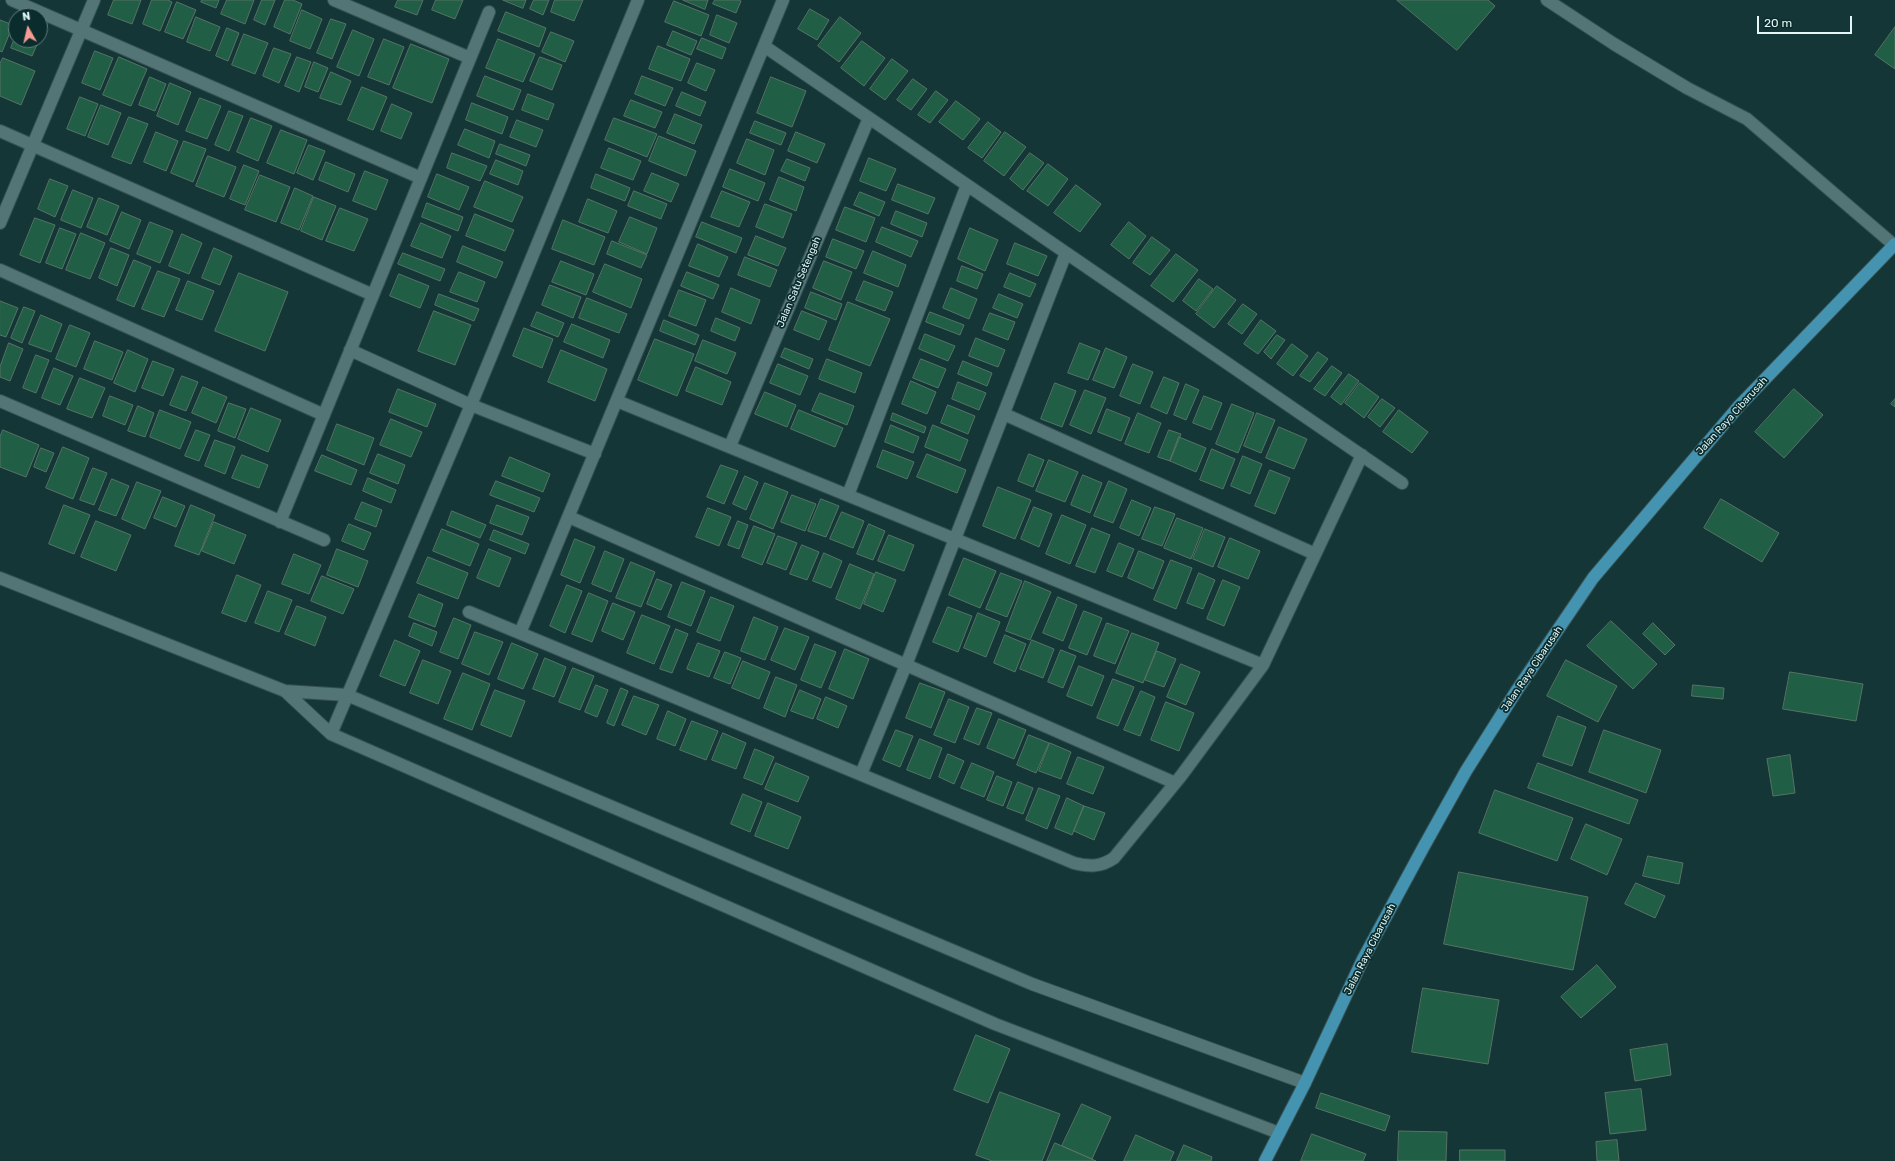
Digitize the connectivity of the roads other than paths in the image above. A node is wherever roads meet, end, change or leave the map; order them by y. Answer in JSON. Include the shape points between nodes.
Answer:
{"nodes":[{"id":1,"x":12,"y":0,"type":"edge"},
{"id":2,"x":94,"y":0,"type":"edge"},
{"id":3,"x":334,"y":0,"type":"edge"},
{"id":4,"x":638,"y":0,"type":"edge"},
{"id":5,"x":783,"y":0,"type":"edge"},
{"id":6,"x":1546,"y":0,"type":"edge"},
{"id":7,"x":489,"y":12,"type":"dead end"},
{"id":8,"x":81,"y":30,"type":"junction"},
{"id":9,"x":764,"y":46,"type":"junction"},
{"id":10,"x":470,"y":58,"type":"junction"},
{"id":11,"x":869,"y":118,"type":"junction"},
{"id":12,"x":0,"y":131,"type":"edge"},
{"id":13,"x":32,"y":146,"type":"junction"},
{"id":14,"x":421,"y":178,"type":"junction"},
{"id":15,"x":968,"y":185,"type":"junction"},
{"id":16,"x":0,"y":223,"type":"edge"},
{"id":17,"x":1895,"y":244,"type":"edge"},
{"id":18,"x":1066,"y":253,"type":"junction"},
{"id":19,"x":0,"y":270,"type":"edge"},
{"id":20,"x":373,"y":295,"type":"junction"},
{"id":21,"x":350,"y":350,"type":"junction"},
{"id":22,"x":617,"y":400,"type":"junction"},
{"id":23,"x":0,"y":401,"type":"edge"},
{"id":24,"x":471,"y":405,"type":"junction"},
{"id":25,"x":1004,"y":414,"type":"junction"},
{"id":26,"x":324,"y":415,"type":"junction"},
{"id":27,"x":730,"y":446,"type":"junction"},
{"id":28,"x":595,"y":454,"type":"junction"},
{"id":29,"x":1362,"y":455,"type":"junction"},
{"id":30,"x":1402,"y":483,"type":"dead end"},
{"id":31,"x":848,"y":495,"type":"junction"},
{"id":32,"x":569,"y":517,"type":"junction"},
{"id":33,"x":280,"y":522,"type":"junction"},
{"id":34,"x":955,"y":539,"type":"junction"},
{"id":35,"x":324,"y":540,"type":"dead end"},
{"id":36,"x":1315,"y":554,"type":"junction"},
{"id":37,"x":0,"y":578,"type":"edge"},
{"id":38,"x":469,"y":612,"type":"dead end"},
{"id":39,"x":520,"y":633,"type":"junction"},
{"id":40,"x":906,"y":665,"type":"junction"},
{"id":41,"x":1263,"y":665,"type":"junction"},
{"id":42,"x":285,"y":691,"type":"junction"},
{"id":43,"x":347,"y":695,"type":"junction"},
{"id":44,"x":331,"y":734,"type":"junction"},
{"id":45,"x":861,"y":774,"type":"junction"},
{"id":46,"x":1175,"y":783,"type":"junction"},
{"id":47,"x":1305,"y":1083,"type":"junction"},
{"id":48,"x":1279,"y":1133,"type":"junction"},
{"id":49,"x":1265,"y":1161,"type":"edge"}],
"edges":[{"from":1,"to":8,"type":"street"},
{"from":2,"to":8,"type":"street"},
{"from":3,"to":10,"type":"street"},
{"from":4,"to":24,"type":"street"},
{"from":5,"to":9,"type":"street"},
{"from":6,"to":17,"type":"street","via":[[1688,88],[1747,119]]},
{"from":7,"to":10,"type":"street"},
{"from":8,"to":13,"type":"street"},
{"from":8,"to":14,"type":"street"},
{"from":9,"to":11,"type":"street"},
{"from":9,"to":22,"type":"street"},
{"from":10,"to":14,"type":"street"},
{"from":11,"to":15,"type":"street"},
{"from":11,"to":27,"type":"street","name":"Jalan Satu Setengah"},
{"from":12,"to":13,"type":"street"},
{"from":13,"to":16,"type":"street"},
{"from":13,"to":20,"type":"street"},
{"from":14,"to":20,"type":"street"},
{"from":15,"to":18,"type":"street"},
{"from":15,"to":31,"type":"street"},
{"from":17,"to":47,"type":"main road","name":"Jalan Raya Cibarusah","via":[[1739,406],[1594,578],[1517,690],[1462,778],[1363,959]]},
{"from":18,"to":25,"type":"street"},
{"from":18,"to":29,"type":"street"},
{"from":19,"to":26,"type":"street"},
{"from":20,"to":21,"type":"street"},
{"from":21,"to":24,"type":"street"},
{"from":21,"to":26,"type":"street"},
{"from":22,"to":27,"type":"street"},
{"from":22,"to":28,"type":"street"},
{"from":23,"to":33,"type":"street"},
{"from":24,"to":28,"type":"street"},
{"from":24,"to":43,"type":"street"},
{"from":25,"to":34,"type":"street"},
{"from":25,"to":36,"type":"street"},
{"from":26,"to":33,"type":"street"},
{"from":27,"to":31,"type":"street"},
{"from":28,"to":32,"type":"street"},
{"from":29,"to":30,"type":"street"},
{"from":29,"to":36,"type":"street"},
{"from":31,"to":34,"type":"street"},
{"from":32,"to":39,"type":"street"},
{"from":32,"to":40,"type":"street"},
{"from":33,"to":35,"type":"street"},
{"from":34,"to":40,"type":"street"},
{"from":34,"to":41,"type":"street"},
{"from":36,"to":41,"type":"street"},
{"from":37,"to":42,"type":"street"},
{"from":38,"to":39,"type":"street"},
{"from":39,"to":45,"type":"street"},
{"from":40,"to":45,"type":"street"},
{"from":40,"to":46,"type":"street"},
{"from":41,"to":46,"type":"street"},
{"from":42,"to":43,"type":"street"},
{"from":42,"to":44,"type":"street"},
{"from":43,"to":44,"type":"street"},
{"from":43,"to":47,"type":"street","via":[[1032,984]]},
{"from":44,"to":48,"type":"street","via":[[995,1024]]},
{"from":45,"to":46,"type":"street","via":[[1085,866],[1097,866],[1114,858]]},
{"from":47,"to":48,"type":"main road","name":"Jalan Raya Cibarusah"},
{"from":48,"to":49,"type":"main road","name":"Jalan Raya Cibarusah"}]}
